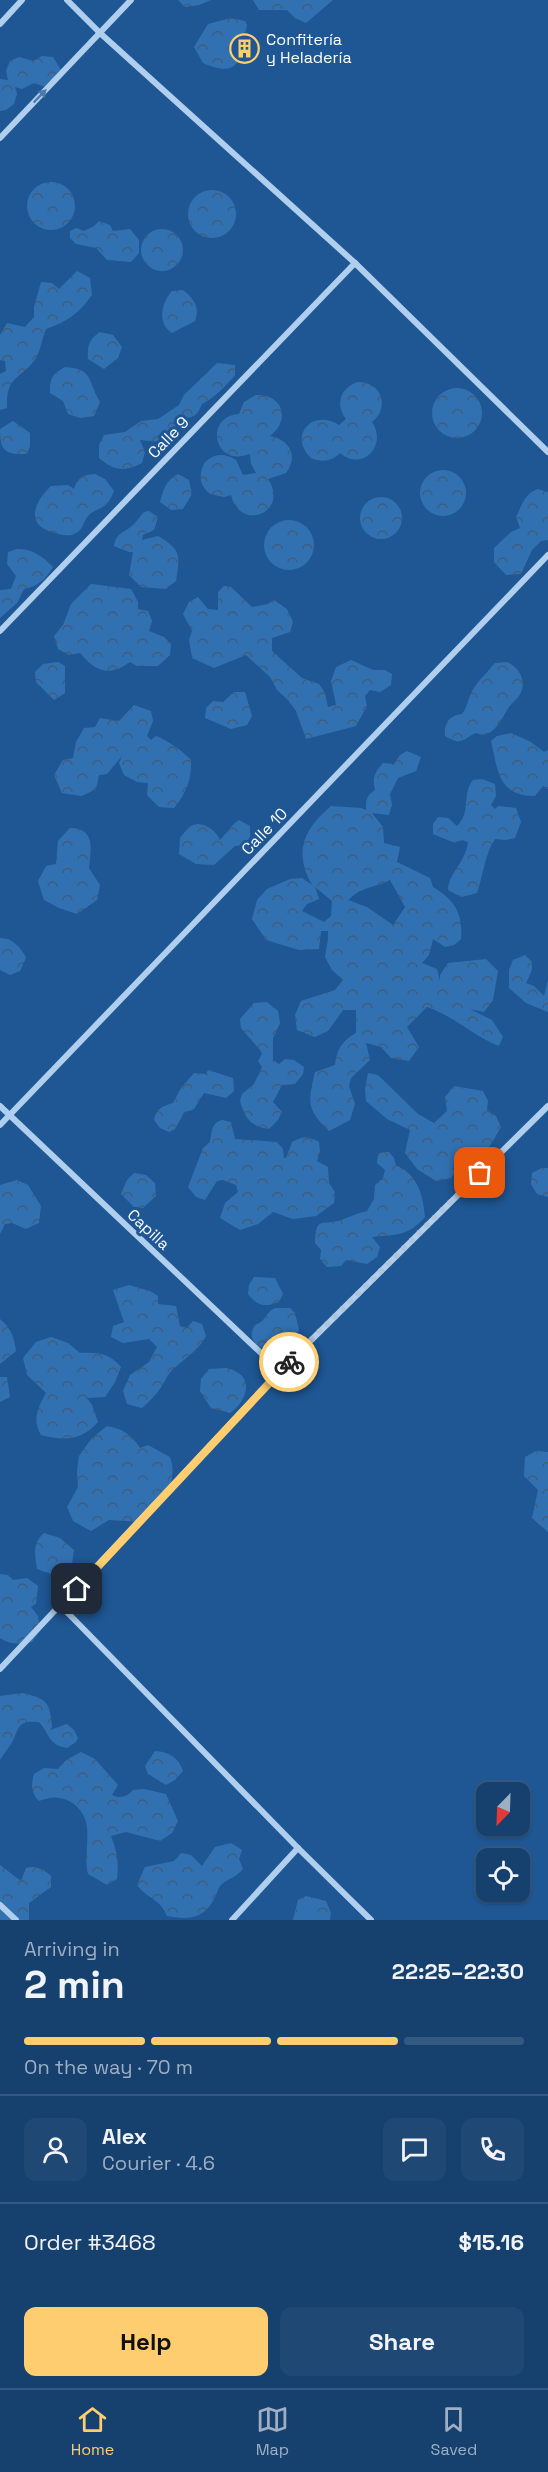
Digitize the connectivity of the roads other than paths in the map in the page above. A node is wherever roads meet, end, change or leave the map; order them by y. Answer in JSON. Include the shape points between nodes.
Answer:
{"nodes":[{"id":1,"x":22,"y":0,"type":"edge"},
{"id":2,"x":67,"y":0,"type":"edge"},
{"id":3,"x":131,"y":0,"type":"edge"},
{"id":4,"x":0,"y":24,"type":"edge"},
{"id":5,"x":100,"y":33,"type":"junction"},
{"id":6,"x":0,"y":138,"type":"edge"},
{"id":7,"x":355,"y":263,"type":"junction"},
{"id":8,"x":548,"y":452,"type":"edge"},
{"id":9,"x":548,"y":555,"type":"edge"},
{"id":10,"x":0,"y":631,"type":"edge"},
{"id":11,"x":0,"y":1106,"type":"edge"},
{"id":12,"x":548,"y":1106,"type":"edge"},
{"id":13,"x":10,"y":1115,"type":"junction"},
{"id":14,"x":0,"y":1125,"type":"edge"},
{"id":15,"x":280,"y":1371,"type":"junction"},
{"id":16,"x":61,"y":1606,"type":"junction"},
{"id":17,"x":0,"y":1669,"type":"edge"},
{"id":18,"x":298,"y":1848,"type":"junction"},
{"id":19,"x":0,"y":1905,"type":"edge"},
{"id":20,"x":16,"y":1920,"type":"edge"},
{"id":21,"x":232,"y":1920,"type":"edge"},
{"id":22,"x":371,"y":1920,"type":"edge"}],
"edges":[{"from":1,"to":4,"type":"street"},
{"from":2,"to":5,"type":"street"},
{"from":3,"to":5,"type":"street"},
{"from":6,"to":5,"type":"street","one_way":true},
{"from":5,"to":7,"type":"street"},
{"from":7,"to":8,"type":"street"},
{"from":7,"to":10,"type":"street","name":"Calle 9"},
{"from":9,"to":13,"type":"street","name":"Calle 10"},
{"from":11,"to":13,"type":"street","name":"Capilla"},
{"from":12,"to":15,"type":"street"},
{"from":13,"to":14,"type":"street","name":"Calle 10"},
{"from":13,"to":15,"type":"street","name":"Capilla"},
{"from":15,"to":16,"type":"street"},
{"from":16,"to":17,"type":"street"},
{"from":16,"to":18,"type":"street"},
{"from":18,"to":21,"type":"street"},
{"from":18,"to":22,"type":"street"},
{"from":19,"to":20,"type":"street"}]}
